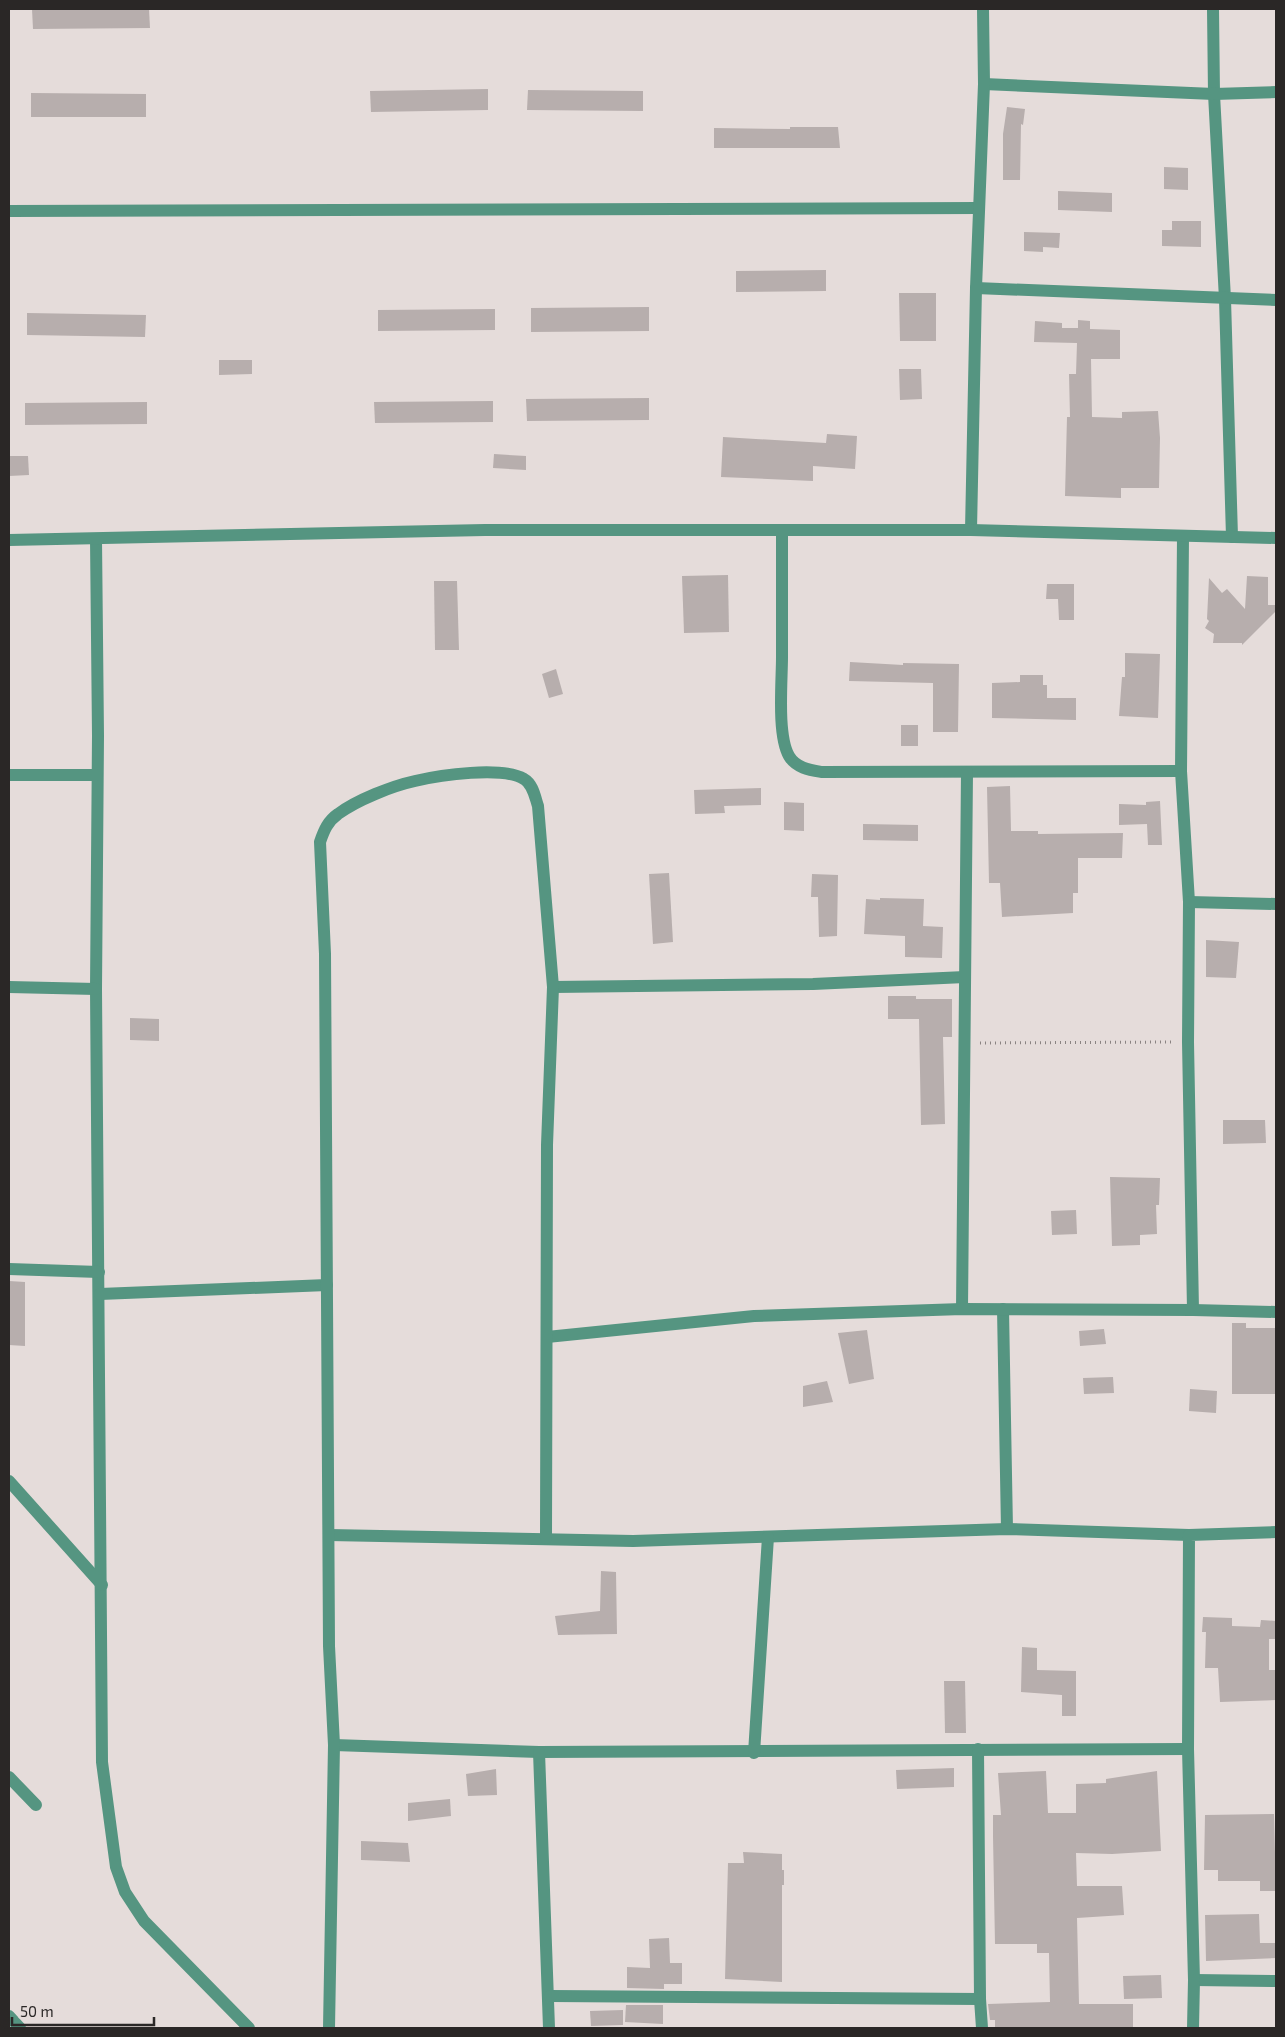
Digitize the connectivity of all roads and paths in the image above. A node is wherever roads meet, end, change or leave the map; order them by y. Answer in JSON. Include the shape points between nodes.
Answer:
{"nodes":[{"id":1,"x":983,"y":9,"type":"edge"},
{"id":2,"x":1213,"y":9,"type":"edge"},
{"id":3,"x":984,"y":84,"type":"junction"},
{"id":4,"x":1276,"y":92,"type":"edge"},
{"id":5,"x":1214,"y":94,"type":"junction"},
{"id":6,"x":979,"y":208,"type":"junction"},
{"id":7,"x":9,"y":211,"type":"edge"},
{"id":8,"x":976,"y":288,"type":"junction"},
{"id":9,"x":1225,"y":299,"type":"junction"},
{"id":10,"x":1276,"y":300,"type":"edge"},
{"id":11,"x":782,"y":530,"type":"junction"},
{"id":12,"x":971,"y":530,"type":"junction"},
{"id":13,"x":1183,"y":537,"type":"junction"},
{"id":14,"x":1232,"y":537,"type":"junction"},
{"id":15,"x":96,"y":538,"type":"junction"},
{"id":16,"x":1276,"y":538,"type":"edge"},
{"id":17,"x":9,"y":540,"type":"edge"},
{"id":18,"x":1181,"y":771,"type":"junction"},
{"id":19,"x":967,"y":772,"type":"junction"},
{"id":20,"x":9,"y":775,"type":"edge"},
{"id":21,"x":97,"y":775,"type":"junction"},
{"id":22,"x":1189,"y":902,"type":"junction"},
{"id":23,"x":1276,"y":904,"type":"edge"},
{"id":24,"x":965,"y":977,"type":"junction"},
{"id":25,"x":9,"y":987,"type":"edge"},
{"id":26,"x":553,"y":987,"type":"junction"},
{"id":27,"x":96,"y":989,"type":"junction"},
{"id":28,"x":1188,"y":1042,"type":"junction"},
{"id":29,"x":964,"y":1043,"type":"junction"},
{"id":30,"x":9,"y":1269,"type":"edge"},
{"id":31,"x":99,"y":1272,"type":"junction"},
{"id":32,"x":327,"y":1285,"type":"junction"},
{"id":33,"x":100,"y":1294,"type":"junction"},
{"id":34,"x":962,"y":1309,"type":"junction"},
{"id":35,"x":1003,"y":1309,"type":"junction"},
{"id":36,"x":1193,"y":1310,"type":"junction"},
{"id":37,"x":1276,"y":1312,"type":"edge"},
{"id":38,"x":547,"y":1337,"type":"junction"},
{"id":39,"x":9,"y":1481,"type":"edge"},
{"id":40,"x":1007,"y":1530,"type":"junction"},
{"id":41,"x":1276,"y":1532,"type":"edge"},
{"id":42,"x":329,"y":1535,"type":"junction"},
{"id":43,"x":1189,"y":1535,"type":"junction"},
{"id":44,"x":768,"y":1537,"type":"junction"},
{"id":45,"x":546,"y":1538,"type":"junction"},
{"id":46,"x":102,"y":1585,"type":"junction"},
{"id":47,"x":334,"y":1744,"type":"junction"},
{"id":48,"x":978,"y":1749,"type":"junction"},
{"id":49,"x":1188,"y":1749,"type":"junction"},
{"id":50,"x":539,"y":1752,"type":"junction"},
{"id":51,"x":754,"y":1753,"type":"junction"},
{"id":52,"x":9,"y":1777,"type":"edge"},
{"id":53,"x":36,"y":1805,"type":"dead end"},
{"id":54,"x":1194,"y":1980,"type":"junction"},
{"id":55,"x":1276,"y":1981,"type":"edge"},
{"id":56,"x":550,"y":1996,"type":"junction"},
{"id":57,"x":980,"y":1999,"type":"junction"},
{"id":58,"x":9,"y":2016,"type":"edge"},
{"id":59,"x":20,"y":2028,"type":"edge"},
{"id":60,"x":249,"y":2028,"type":"edge"},
{"id":61,"x":329,"y":2028,"type":"edge"},
{"id":62,"x":550,"y":2028,"type":"edge"},
{"id":63,"x":982,"y":2028,"type":"edge"},
{"id":64,"x":1193,"y":2028,"type":"edge"}],
"edges":[{"from":1,"to":3,"type":"street"},
{"from":2,"to":5,"type":"street"},
{"from":3,"to":5,"type":"street"},
{"from":3,"to":6,"type":"street"},
{"from":4,"to":5,"type":"street"},
{"from":5,"to":9,"type":"street"},
{"from":6,"to":7,"type":"street"},
{"from":6,"to":8,"type":"street"},
{"from":8,"to":9,"type":"street"},
{"from":8,"to":12,"type":"street"},
{"from":9,"to":10,"type":"street"},
{"from":9,"to":14,"type":"street"},
{"from":11,"to":12,"type":"street"},
{"from":11,"to":15,"type":"street","via":[[485,530]]},
{"from":11,"to":19,"type":"street","via":[[781,708],[785,746],[790,758],[807,769],[822,772]]},
{"from":12,"to":13,"type":"street"},
{"from":13,"to":14,"type":"street"},
{"from":13,"to":18,"type":"street"},
{"from":14,"to":16,"type":"street"},
{"from":15,"to":17,"type":"street"},
{"from":15,"to":21,"type":"street"},
{"from":18,"to":19,"type":"street"},
{"from":18,"to":22,"type":"street"},
{"from":19,"to":24,"type":"street"},
{"from":20,"to":21,"type":"street"},
{"from":21,"to":27,"type":"street"},
{"from":22,"to":23,"type":"street"},
{"from":22,"to":28,"type":"street"},
{"from":24,"to":26,"type":"street","via":[[813,984]]},
{"from":24,"to":29,"type":"street"},
{"from":25,"to":27,"type":"street"},
{"from":26,"to":32,"type":"street","via":[[538,806],[526,780],[510,774],[478,773],[414,781],[355,802],[324,828],[319,862],[325,954]]},
{"from":26,"to":38,"type":"street","via":[[547,1145]]},
{"from":27,"to":31,"type":"street"},
{"from":28,"to":29,"type":"path"},
{"from":28,"to":36,"type":"street"},
{"from":29,"to":34,"type":"street"},
{"from":30,"to":31,"type":"street"},
{"from":31,"to":33,"type":"street"},
{"from":32,"to":33,"type":"street"},
{"from":32,"to":42,"type":"street"},
{"from":33,"to":46,"type":"street"},
{"from":34,"to":35,"type":"street"},
{"from":34,"to":38,"type":"street","via":[[754,1316]]},
{"from":35,"to":36,"type":"street"},
{"from":35,"to":40,"type":"street"},
{"from":36,"to":37,"type":"street"},
{"from":38,"to":45,"type":"street"},
{"from":39,"to":46,"type":"street"},
{"from":40,"to":43,"type":"street"},
{"from":40,"to":44,"type":"street"},
{"from":41,"to":43,"type":"street"},
{"from":42,"to":45,"type":"street"},
{"from":42,"to":47,"type":"street","via":[[329,1646]]},
{"from":43,"to":49,"type":"street"},
{"from":44,"to":45,"type":"street","via":[[633,1541]]},
{"from":44,"to":51,"type":"street"},
{"from":46,"to":60,"type":"street","via":[[102,1762],[116,1867],[125,1892],[144,1921]]},
{"from":47,"to":50,"type":"street"},
{"from":47,"to":61,"type":"street"},
{"from":48,"to":49,"type":"street"},
{"from":48,"to":51,"type":"street"},
{"from":48,"to":57,"type":"street"},
{"from":49,"to":54,"type":"street"},
{"from":50,"to":51,"type":"street"},
{"from":50,"to":56,"type":"street"},
{"from":52,"to":53,"type":"street"},
{"from":54,"to":55,"type":"street"},
{"from":54,"to":64,"type":"street"},
{"from":56,"to":57,"type":"street"},
{"from":56,"to":62,"type":"street"},
{"from":57,"to":63,"type":"street"},
{"from":58,"to":59,"type":"street"}]}
